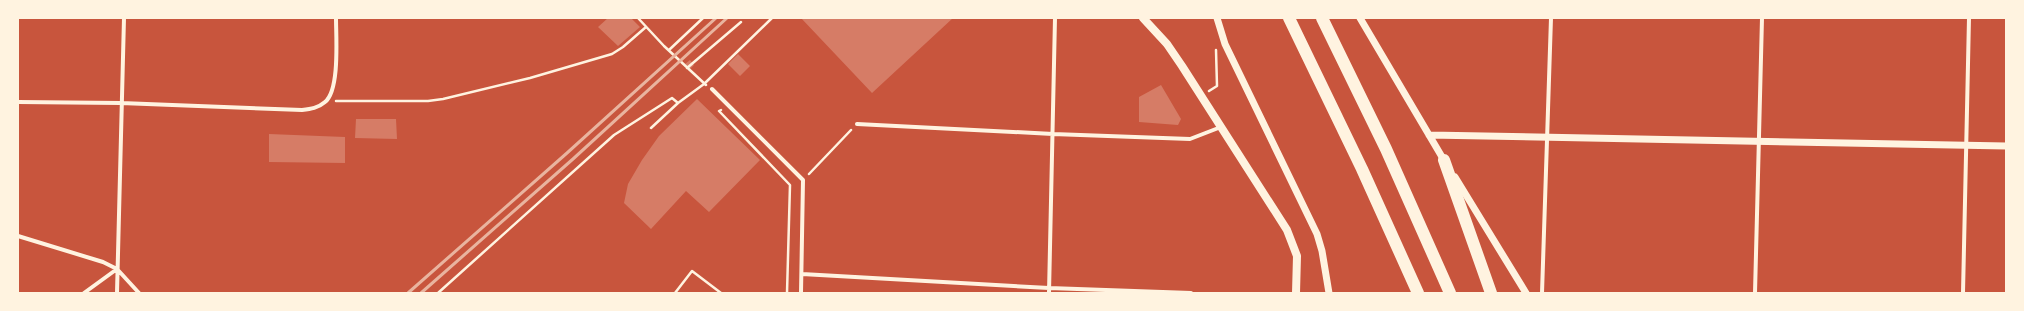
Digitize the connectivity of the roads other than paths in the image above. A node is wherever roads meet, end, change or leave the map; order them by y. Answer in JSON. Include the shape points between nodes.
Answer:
{"nodes":[{"id":1,"x":124,"y":18,"type":"edge"},
{"id":2,"x":336,"y":18,"type":"edge"},
{"id":3,"x":1055,"y":18,"type":"edge"},
{"id":4,"x":1143,"y":18,"type":"edge"},
{"id":5,"x":1217,"y":18,"type":"edge"},
{"id":6,"x":1289,"y":18,"type":"edge"},
{"id":7,"x":1322,"y":18,"type":"edge"},
{"id":8,"x":1360,"y":18,"type":"edge"},
{"id":9,"x":1551,"y":18,"type":"edge"},
{"id":10,"x":1762,"y":18,"type":"edge"},
{"id":11,"x":1969,"y":18,"type":"edge"},
{"id":12,"x":712,"y":89,"type":"road end"},
{"id":13,"x":18,"y":102,"type":"edge"},
{"id":14,"x":121,"y":102,"type":"junction"},
{"id":15,"x":857,"y":124,"type":"road end"},
{"id":16,"x":1222,"y":127,"type":"junction"},
{"id":17,"x":1053,"y":134,"type":"junction"},
{"id":18,"x":1429,"y":135,"type":"junction"},
{"id":19,"x":1547,"y":136,"type":"junction"},
{"id":20,"x":1759,"y":141,"type":"junction"},
{"id":21,"x":1967,"y":144,"type":"junction"},
{"id":22,"x":2006,"y":146,"type":"edge"},
{"id":23,"x":1444,"y":160,"type":"junction"},
{"id":24,"x":18,"y":236,"type":"edge"},
{"id":25,"x":117,"y":269,"type":"junction"},
{"id":26,"x":802,"y":274,"type":"junction"},
{"id":27,"x":1049,"y":290,"type":"edge"},
{"id":28,"x":84,"y":293,"type":"edge"},
{"id":29,"x":117,"y":293,"type":"edge"},
{"id":30,"x":139,"y":293,"type":"edge"},
{"id":31,"x":801,"y":293,"type":"edge"},
{"id":32,"x":1191,"y":293,"type":"edge"},
{"id":33,"x":1296,"y":293,"type":"edge"},
{"id":34,"x":1329,"y":293,"type":"edge"},
{"id":35,"x":1418,"y":293,"type":"edge"},
{"id":36,"x":1450,"y":293,"type":"edge"},
{"id":37,"x":1491,"y":293,"type":"edge"},
{"id":38,"x":1526,"y":293,"type":"edge"},
{"id":39,"x":1542,"y":293,"type":"edge"},
{"id":40,"x":1755,"y":293,"type":"edge"},
{"id":41,"x":1963,"y":293,"type":"edge"}],
"edges":[{"from":1,"to":14,"type":"street"},
{"from":2,"to":14,"type":"street","via":[[333,89],[326,101],[316,108],[302,110]]},
{"from":3,"to":17,"type":"street"},
{"from":4,"to":16,"type":"main road","via":[[1167,44]]},
{"from":5,"to":34,"type":"street","via":[[1225,44],[1317,234]]},
{"from":6,"to":35,"type":"highway","via":[[1347,135]]},
{"from":7,"to":36,"type":"highway","via":[[1386,149]]},
{"from":8,"to":18,"type":"street"},
{"from":9,"to":19,"type":"street"},
{"from":10,"to":20,"type":"street"},
{"from":11,"to":21,"type":"street"},
{"from":12,"to":26,"type":"street","via":[[803,180]]},
{"from":13,"to":14,"type":"street"},
{"from":14,"to":25,"type":"street"},
{"from":15,"to":17,"type":"street"},
{"from":16,"to":17,"type":"street","via":[[1190,139]]},
{"from":16,"to":33,"type":"main road","via":[[1287,230],[1297,256]]},
{"from":17,"to":27,"type":"street"},
{"from":18,"to":19,"type":"street"},
{"from":18,"to":23,"type":"street"},
{"from":19,"to":20,"type":"street"},
{"from":19,"to":39,"type":"street"},
{"from":20,"to":21,"type":"street"},
{"from":20,"to":40,"type":"street"},
{"from":21,"to":22,"type":"street"},
{"from":21,"to":41,"type":"street"},
{"from":23,"to":37,"type":"highway"},
{"from":23,"to":38,"type":"street"},
{"from":24,"to":25,"type":"street","via":[[103,262]]},
{"from":25,"to":28,"type":"street"},
{"from":25,"to":29,"type":"street"},
{"from":25,"to":30,"type":"street"},
{"from":26,"to":27,"type":"street"},
{"from":26,"to":31,"type":"street"},
{"from":27,"to":32,"type":"street"}]}
